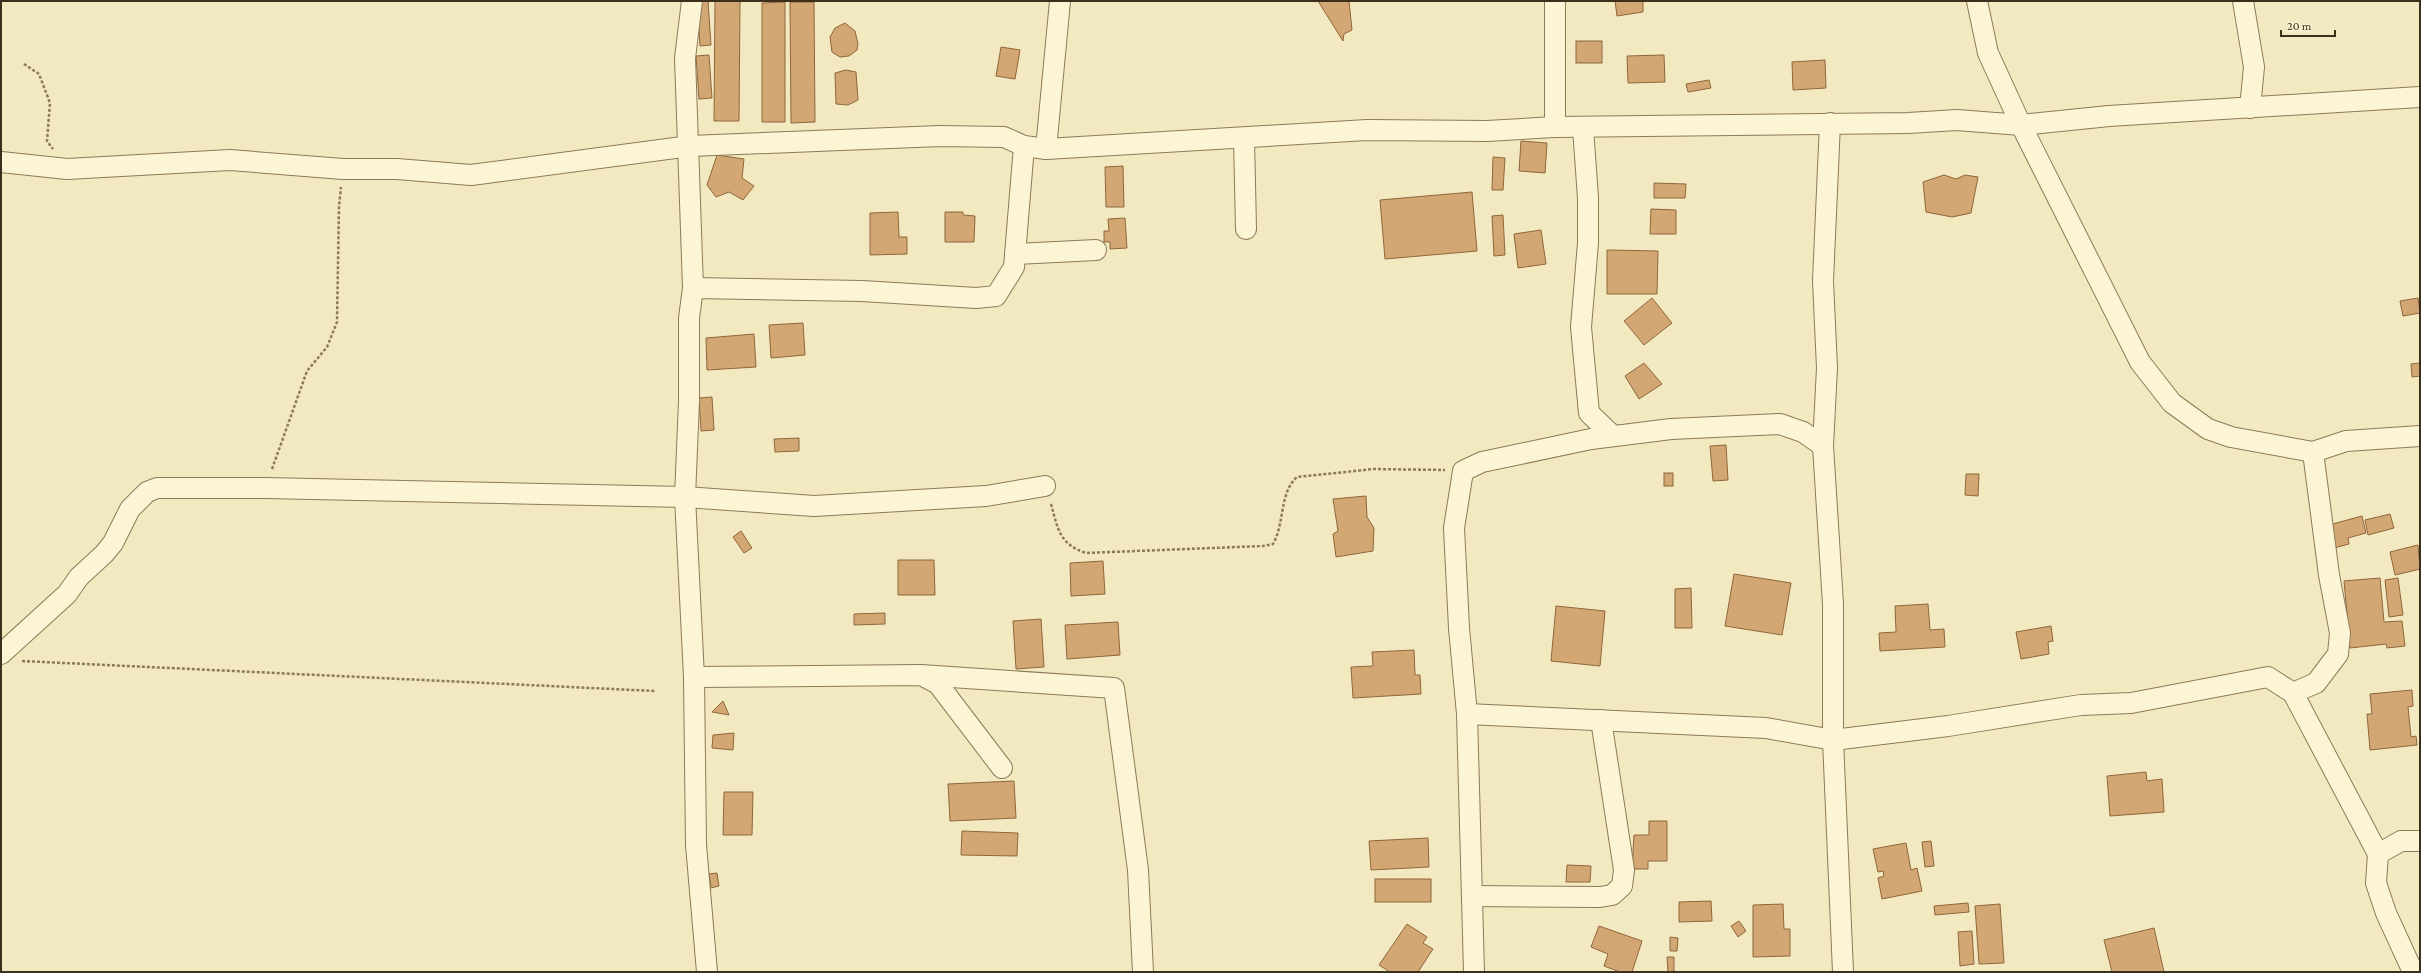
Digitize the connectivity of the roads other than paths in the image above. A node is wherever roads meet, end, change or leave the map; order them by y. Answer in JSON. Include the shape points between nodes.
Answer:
{"nodes":[{"id":1,"x":692,"y":1,"type":"edge"},
{"id":2,"x":1060,"y":1,"type":"edge"},
{"id":3,"x":1555,"y":1,"type":"edge"},
{"id":4,"x":1978,"y":1,"type":"edge"},
{"id":5,"x":2243,"y":1,"type":"edge"},
{"id":6,"x":2420,"y":97,"type":"edge"},
{"id":7,"x":2250,"y":108,"type":"junction"},
{"id":8,"x":1830,"y":123,"type":"junction"},
{"id":9,"x":2021,"y":125,"type":"junction"},
{"id":10,"x":1555,"y":127,"type":"junction"},
{"id":11,"x":1583,"y":128,"type":"junction"},
{"id":12,"x":1244,"y":138,"type":"junction"},
{"id":13,"x":690,"y":146,"type":"junction"},
{"id":14,"x":1024,"y":146,"type":"junction"},
{"id":15,"x":1046,"y":148,"type":"junction"},
{"id":16,"x":1,"y":162,"type":"edge"},
{"id":17,"x":1246,"y":229,"type":"dead end"},
{"id":18,"x":1096,"y":250,"type":"dead end"},
{"id":19,"x":1015,"y":254,"type":"junction"},
{"id":20,"x":693,"y":288,"type":"junction"},
{"id":21,"x":1590,"y":413,"type":"junction"},
{"id":22,"x":1614,"y":436,"type":"junction"},
{"id":23,"x":2420,"y":436,"type":"edge"},
{"id":24,"x":1573,"y":443,"type":"junction"},
{"id":25,"x":1823,"y":446,"type":"junction"},
{"id":26,"x":2313,"y":452,"type":"junction"},
{"id":27,"x":1045,"y":486,"type":"road end"},
{"id":28,"x":685,"y":498,"type":"junction"},
{"id":29,"x":9,"y":658,"type":"edge"},
{"id":30,"x":921,"y":675,"type":"junction"},
{"id":31,"x":694,"y":677,"type":"junction"},
{"id":32,"x":2293,"y":693,"type":"junction"},
{"id":33,"x":1467,"y":714,"type":"junction"},
{"id":34,"x":1601,"y":720,"type":"junction"},
{"id":35,"x":1834,"y":740,"type":"junction"},
{"id":36,"x":1002,"y":768,"type":"dead end"},
{"id":37,"x":2420,"y":841,"type":"edge"},
{"id":38,"x":2378,"y":854,"type":"junction"},
{"id":39,"x":1472,"y":896,"type":"junction"},
{"id":40,"x":707,"y":972,"type":"edge"},
{"id":41,"x":1143,"y":972,"type":"edge"},
{"id":42,"x":1474,"y":972,"type":"edge"},
{"id":43,"x":1843,"y":972,"type":"edge"},
{"id":44,"x":2413,"y":972,"type":"edge"}],
"edges":[{"from":1,"to":13,"type":"street","via":[[685,58]]},
{"from":2,"to":15,"type":"street"},
{"from":3,"to":10,"type":"street"},
{"from":4,"to":9,"type":"street","via":[[1988,53]]},
{"from":5,"to":7,"type":"street","via":[[2254,67]]},
{"from":6,"to":7,"type":"street"},
{"from":7,"to":9,"type":"street","via":[[2109,116]]},
{"from":8,"to":9,"type":"street","via":[[1958,120]]},
{"from":8,"to":11,"type":"street"},
{"from":8,"to":25,"type":"street","via":[[1823,281],[1827,368]]},
{"from":9,"to":26,"type":"street","via":[[2140,362],[2172,403],[2208,429],[2232,437]]},
{"from":10,"to":11,"type":"street"},
{"from":10,"to":12,"type":"street","via":[[1487,131],[1367,130]]},
{"from":11,"to":21,"type":"street","via":[[1588,243],[1581,327]]},
{"from":12,"to":15,"type":"street"},
{"from":12,"to":17,"type":"street"},
{"from":13,"to":14,"type":"street","via":[[940,136],[1004,137]]},
{"from":13,"to":16,"type":"street","via":[[472,175],[230,160],[67,169]]},
{"from":13,"to":20,"type":"street"},
{"from":14,"to":15,"type":"street"},
{"from":14,"to":19,"type":"street"},
{"from":18,"to":19,"type":"street"},
{"from":19,"to":20,"type":"street","via":[[1014,267],[996,296],[976,298],[862,291]]},
{"from":20,"to":28,"type":"street","via":[[689,318]]},
{"from":21,"to":22,"type":"street"},
{"from":21,"to":24,"type":"street"},
{"from":22,"to":24,"type":"street"},
{"from":22,"to":25,"type":"street","via":[[1671,429],[1780,424],[1803,432]]},
{"from":23,"to":26,"type":"street","via":[[2346,441]]},
{"from":24,"to":33,"type":"street","via":[[1482,462],[1463,471],[1454,528]]},
{"from":25,"to":35,"type":"street","via":[[1833,604]]},
{"from":26,"to":32,"type":"street","via":[[2329,575],[2340,633],[2338,654],[2316,683]]},
{"from":27,"to":28,"type":"street","via":[[986,496],[814,506]]},
{"from":28,"to":29,"type":"street","via":[[265,488],[157,488],[147,492],[130,509],[104,554],[79,577],[55,606],[41,617]]},
{"from":28,"to":31,"type":"street"},
{"from":30,"to":31,"type":"street"},
{"from":30,"to":36,"type":"street","via":[[938,684]]},
{"from":30,"to":41,"type":"street","via":[[1114,688],[1138,870]]},
{"from":31,"to":40,"type":"street","via":[[696,845]]},
{"from":32,"to":35,"type":"street","via":[[2268,677],[2131,703],[2082,705],[1948,726]]},
{"from":32,"to":38,"type":"street"},
{"from":33,"to":34,"type":"street"},
{"from":33,"to":39,"type":"street"},
{"from":34,"to":35,"type":"street","via":[[1766,728]]},
{"from":34,"to":39,"type":"street","via":[[1624,870],[1622,886],[1612,895],[1600,897]]},
{"from":35,"to":43,"type":"street"},
{"from":37,"to":38,"type":"street","via":[[2400,841]]},
{"from":38,"to":44,"type":"street","via":[[2376,883],[2386,913]]},
{"from":39,"to":42,"type":"street"}]}
